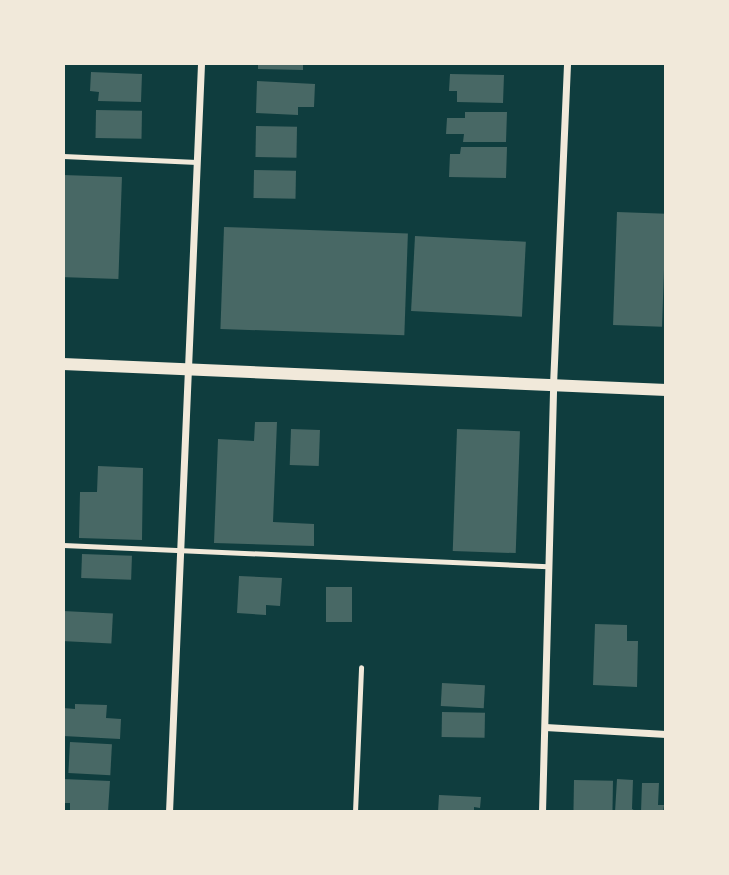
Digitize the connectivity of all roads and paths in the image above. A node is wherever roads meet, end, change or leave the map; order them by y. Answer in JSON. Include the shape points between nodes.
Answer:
{"nodes":[{"id":1,"x":201,"y":63,"type":"edge"},
{"id":2,"x":567,"y":63,"type":"edge"},
{"id":3,"x":63,"y":156,"type":"edge"},
{"id":4,"x":197,"y":162,"type":"junction"},
{"id":5,"x":63,"y":363,"type":"edge"},
{"id":6,"x":191,"y":369,"type":"junction"},
{"id":7,"x":552,"y":385,"type":"junction"},
{"id":8,"x":666,"y":390,"type":"edge"},
{"id":9,"x":63,"y":545,"type":"edge"},
{"id":10,"x":183,"y":552,"type":"junction"},
{"id":11,"x":548,"y":566,"type":"junction"},
{"id":12,"x":361,"y":667,"type":"dead end"},
{"id":13,"x":545,"y":727,"type":"junction"},
{"id":14,"x":666,"y":734,"type":"edge"},
{"id":15,"x":169,"y":812,"type":"edge"},
{"id":16,"x":355,"y":812,"type":"edge"},
{"id":17,"x":542,"y":812,"type":"edge"}],
"edges":[{"from":1,"to":4,"type":"street"},
{"from":2,"to":7,"type":"street"},
{"from":3,"to":4,"type":"lane"},
{"from":4,"to":6,"type":"street"},
{"from":5,"to":6,"type":"street"},
{"from":6,"to":7,"type":"street"},
{"from":6,"to":10,"type":"street"},
{"from":7,"to":8,"type":"street"},
{"from":7,"to":11,"type":"street"},
{"from":9,"to":10,"type":"lane"},
{"from":10,"to":11,"type":"lane"},
{"from":10,"to":15,"type":"street"},
{"from":11,"to":13,"type":"street"},
{"from":12,"to":16,"type":"lane"},
{"from":13,"to":14,"type":"street"},
{"from":13,"to":17,"type":"street"}]}
